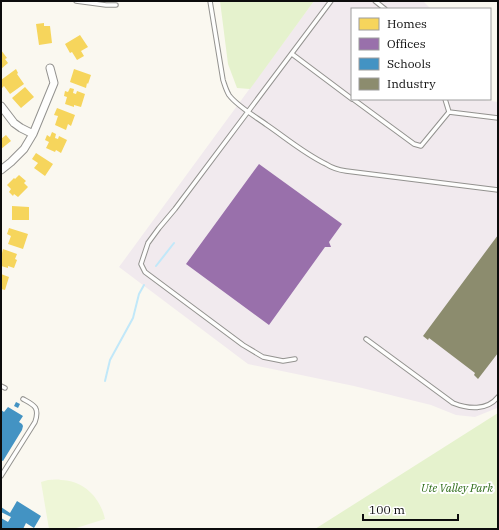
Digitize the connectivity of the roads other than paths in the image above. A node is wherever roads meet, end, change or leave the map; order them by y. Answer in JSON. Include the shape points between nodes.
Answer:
{"nodes":[{"id":1,"x":76,"y":1,"type":"edge"},
{"id":2,"x":210,"y":1,"type":"edge"},
{"id":3,"x":331,"y":1,"type":"edge"},
{"id":4,"x":375,"y":1,"type":"edge"},
{"id":5,"x":116,"y":5,"type":"dead end"},
{"id":6,"x":384,"y":8,"type":"edge"},
{"id":7,"x":292,"y":54,"type":"junction"},
{"id":8,"x":50,"y":68,"type":"dead end"},
{"id":9,"x":351,"y":98,"type":"edge"},
{"id":10,"x":353,"y":100,"type":"edge"},
{"id":11,"x":445,"y":100,"type":"edge"},
{"id":12,"x":1,"y":106,"type":"edge"},
{"id":13,"x":249,"y":112,"type":"junction"},
{"id":14,"x":449,"y":112,"type":"junction"},
{"id":15,"x":498,"y":118,"type":"edge"},
{"id":16,"x":34,"y":134,"type":"junction"},
{"id":17,"x":1,"y":170,"type":"edge"},
{"id":18,"x":498,"y":190,"type":"edge"},
{"id":19,"x":366,"y":339,"type":"dead end"},
{"id":20,"x":294,"y":359,"type":"dead end"},
{"id":21,"x":498,"y":397,"type":"edge"},
{"id":22,"x":23,"y":399,"type":"dead end"},
{"id":23,"x":1,"y":476,"type":"edge"}],
"edges":[{"from":1,"to":5,"type":"lane"},
{"from":2,"to":13,"type":"lane","via":[[225,89]]},
{"from":3,"to":7,"type":"lane"},
{"from":4,"to":6,"type":"lane"},
{"from":7,"to":9,"type":"lane"},
{"from":7,"to":13,"type":"lane"},
{"from":8,"to":16,"type":"street","via":[[54,83]]},
{"from":10,"to":14,"type":"lane","via":[[414,144],[421,146]]},
{"from":11,"to":14,"type":"lane"},
{"from":12,"to":16,"type":"street","via":[[14,123]]},
{"from":13,"to":18,"type":"lane","via":[[313,157],[336,169]]},
{"from":13,"to":20,"type":"lane","via":[[148,243],[141,264],[145,272],[243,345],[263,357]]},
{"from":14,"to":15,"type":"lane"},
{"from":16,"to":17,"type":"street","via":[[24,149]]},
{"from":19,"to":21,"type":"lane","via":[[453,403],[464,407],[487,406]]},
{"from":22,"to":23,"type":"lane","via":[[34,405],[37,416]]}]}
